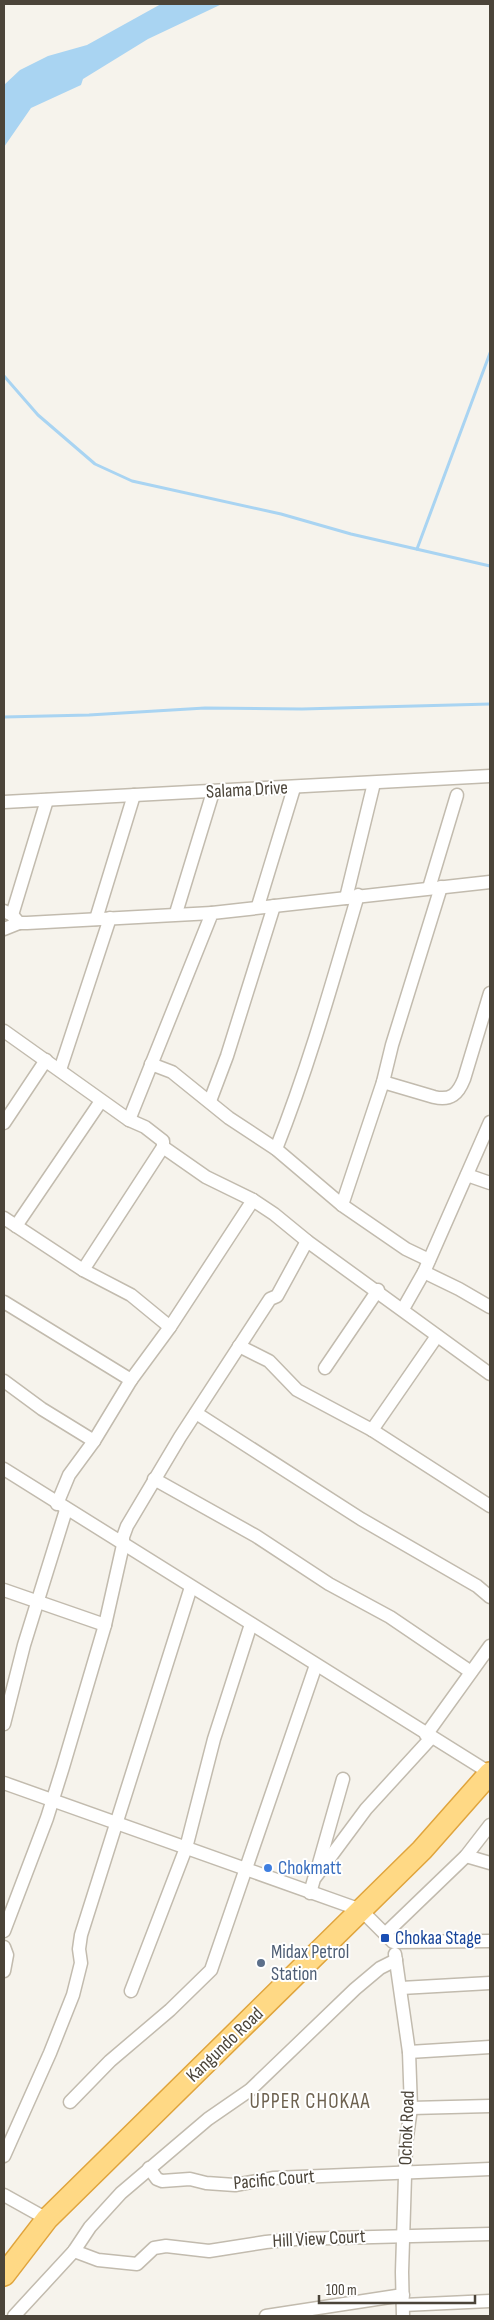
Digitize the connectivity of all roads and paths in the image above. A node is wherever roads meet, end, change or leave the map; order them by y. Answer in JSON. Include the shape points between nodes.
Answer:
{"nodes":[{"id":1,"x":490,"y":776,"type":"edge"},
{"id":2,"x":374,"y":783,"type":"junction"},
{"id":3,"x":294,"y":788,"type":"junction"},
{"id":4,"x":213,"y":792,"type":"junction"},
{"id":5,"x":134,"y":795,"type":"junction"},
{"id":6,"x":457,"y":795,"type":"dead end"},
{"id":7,"x":47,"y":800,"type":"junction"},
{"id":8,"x":4,"y":802,"type":"edge"},
{"id":9,"x":490,"y":882,"type":"edge"},
{"id":10,"x":435,"y":887,"type":"junction"},
{"id":11,"x":352,"y":897,"type":"junction"},
{"id":12,"x":258,"y":906,"type":"junction"},
{"id":13,"x":274,"y":906,"type":"junction"},
{"id":14,"x":176,"y":913,"type":"junction"},
{"id":15,"x":212,"y":913,"type":"junction"},
{"id":16,"x":11,"y":916,"type":"edge"},
{"id":17,"x":110,"y":918,"type":"junction"},
{"id":18,"x":96,"y":919,"type":"junction"},
{"id":19,"x":4,"y":929,"type":"edge"},
{"id":20,"x":490,"y":994,"type":"edge"},
{"id":21,"x":4,"y":1031,"type":"edge"},
{"id":22,"x":46,"y":1060,"type":"junction"},
{"id":23,"x":151,"y":1064,"type":"junction"},
{"id":24,"x":60,"y":1070,"type":"junction"},
{"id":25,"x":383,"y":1082,"type":"junction"},
{"id":26,"x":101,"y":1101,"type":"junction"},
{"id":27,"x":210,"y":1101,"type":"junction"},
{"id":28,"x":129,"y":1120,"type":"junction"},
{"id":29,"x":490,"y":1122,"type":"edge"},
{"id":30,"x":4,"y":1123,"type":"edge"},
{"id":31,"x":163,"y":1147,"type":"junction"},
{"id":32,"x":276,"y":1149,"type":"junction"},
{"id":33,"x":467,"y":1175,"type":"junction"},
{"id":34,"x":490,"y":1183,"type":"edge"},
{"id":35,"x":252,"y":1200,"type":"junction"},
{"id":36,"x":342,"y":1204,"type":"junction"},
{"id":37,"x":4,"y":1218,"type":"edge"},
{"id":38,"x":16,"y":1226,"type":"junction"},
{"id":39,"x":307,"y":1241,"type":"junction"},
{"id":40,"x":429,"y":1260,"type":"junction"},
{"id":41,"x":83,"y":1270,"type":"junction"},
{"id":42,"x":424,"y":1272,"type":"junction"},
{"id":43,"x":378,"y":1290,"type":"junction"},
{"id":44,"x":4,"y":1302,"type":"edge"},
{"id":45,"x":490,"y":1307,"type":"edge"},
{"id":46,"x":404,"y":1309,"type":"junction"},
{"id":47,"x":170,"y":1327,"type":"junction"},
{"id":48,"x":437,"y":1336,"type":"junction"},
{"id":49,"x":239,"y":1346,"type":"junction"},
{"id":50,"x":325,"y":1368,"type":"dead end"},
{"id":51,"x":490,"y":1374,"type":"edge"},
{"id":52,"x":131,"y":1380,"type":"junction"},
{"id":53,"x":4,"y":1381,"type":"edge"},
{"id":54,"x":196,"y":1413,"type":"junction"},
{"id":55,"x":372,"y":1430,"type":"junction"},
{"id":56,"x":94,"y":1441,"type":"junction"},
{"id":57,"x":6,"y":1471,"type":"edge"},
{"id":58,"x":154,"y":1479,"type":"junction"},
{"id":59,"x":4,"y":1486,"type":"edge"},
{"id":60,"x":490,"y":1506,"type":"edge"},
{"id":61,"x":62,"y":1507,"type":"junction"},
{"id":62,"x":123,"y":1545,"type":"junction"},
{"id":63,"x":190,"y":1587,"type":"junction"},
{"id":64,"x":4,"y":1590,"type":"edge"},
{"id":65,"x":490,"y":1597,"type":"edge"},
{"id":66,"x":38,"y":1602,"type":"junction"},
{"id":67,"x":251,"y":1624,"type":"junction"},
{"id":68,"x":105,"y":1626,"type":"junction"},
{"id":69,"x":490,"y":1646,"type":"edge"},
{"id":70,"x":316,"y":1665,"type":"junction"},
{"id":71,"x":471,"y":1672,"type":"junction"},
{"id":72,"x":4,"y":1724,"type":"edge"},
{"id":73,"x":428,"y":1736,"type":"junction"},
{"id":74,"x":490,"y":1773,"type":"edge"},
{"id":75,"x":343,"y":1779,"type":"dead end"},
{"id":76,"x":4,"y":1784,"type":"edge"},
{"id":77,"x":53,"y":1801,"type":"junction"},
{"id":78,"x":118,"y":1824,"type":"junction"},
{"id":79,"x":490,"y":1825,"type":"edge"},
{"id":80,"x":186,"y":1848,"type":"junction"},
{"id":81,"x":466,"y":1856,"type":"junction"},
{"id":82,"x":490,"y":1863,"type":"edge"},
{"id":83,"x":244,"y":1869,"type":"junction"},
{"id":84,"x":314,"y":1879,"type":"junction"},
{"id":85,"x":310,"y":1893,"type":"junction"},
{"id":86,"x":361,"y":1910,"type":"junction"},
{"id":87,"x":4,"y":1931,"type":"edge"},
{"id":88,"x":390,"y":1937,"type":"junction"},
{"id":89,"x":490,"y":1942,"type":"edge"},
{"id":90,"x":4,"y":1946,"type":"edge"},
{"id":91,"x":396,"y":1960,"type":"junction"},
{"id":92,"x":4,"y":1971,"type":"edge"},
{"id":93,"x":490,"y":1983,"type":"edge"},
{"id":94,"x":401,"y":1988,"type":"junction"},
{"id":95,"x":130,"y":1991,"type":"dead end"},
{"id":96,"x":490,"y":2047,"type":"edge"},
{"id":97,"x":409,"y":2052,"type":"junction"},
{"id":98,"x":70,"y":2102,"type":"dead end"},
{"id":99,"x":490,"y":2106,"type":"edge"},
{"id":100,"x":411,"y":2108,"type":"junction"},
{"id":101,"x":4,"y":2156,"type":"edge"},
{"id":102,"x":149,"y":2168,"type":"junction"},
{"id":103,"x":490,"y":2169,"type":"edge"},
{"id":104,"x":406,"y":2171,"type":"junction"},
{"id":105,"x":4,"y":2196,"type":"edge"},
{"id":106,"x":47,"y":2219,"type":"junction"},
{"id":107,"x":490,"y":2234,"type":"edge"},
{"id":108,"x":405,"y":2235,"type":"junction"},
{"id":109,"x":74,"y":2251,"type":"junction"},
{"id":110,"x":4,"y":2274,"type":"edge"},
{"id":111,"x":490,"y":2301,"type":"edge"},
{"id":112,"x":403,"y":2305,"type":"edge"},
{"id":113,"x":14,"y":2316,"type":"edge"},
{"id":114,"x":266,"y":2316,"type":"edge"}],
"edges":[{"from":1,"to":2,"type":"street","name":"Salama Drive"},
{"from":2,"to":3,"type":"street","name":"Salama Drive"},
{"from":2,"to":11,"type":"street"},
{"from":3,"to":4,"type":"street","name":"Salama Drive"},
{"from":3,"to":12,"type":"street"},
{"from":4,"to":5,"type":"street","name":"Salama Drive"},
{"from":4,"to":14,"type":"street"},
{"from":5,"to":7,"type":"street","name":"Salama Drive"},
{"from":5,"to":18,"type":"street"},
{"from":6,"to":10,"type":"street"},
{"from":7,"to":8,"type":"street","name":"Salama Drive"},
{"from":7,"to":16,"type":"street"},
{"from":9,"to":10,"type":"street"},
{"from":10,"to":11,"type":"street"},
{"from":10,"to":25,"type":"street"},
{"from":11,"to":13,"type":"street"},
{"from":11,"to":32,"type":"street","via":[[319,1024]]},
{"from":12,"to":13,"type":"street"},
{"from":12,"to":15,"type":"street"},
{"from":13,"to":27,"type":"street"},
{"from":14,"to":15,"type":"street"},
{"from":14,"to":17,"type":"street"},
{"from":15,"to":23,"type":"street"},
{"from":16,"to":18,"type":"street"},
{"from":16,"to":19,"type":"street"},
{"from":17,"to":18,"type":"street"},
{"from":17,"to":24,"type":"street"},
{"from":20,"to":25,"type":"street","via":[[464,1079],[452,1097],[442,1099]]},
{"from":21,"to":22,"type":"street"},
{"from":22,"to":24,"type":"street"},
{"from":22,"to":30,"type":"street"},
{"from":23,"to":27,"type":"street","via":[[172,1072]]},
{"from":23,"to":28,"type":"street"},
{"from":24,"to":26,"type":"street"},
{"from":25,"to":36,"type":"street"},
{"from":26,"to":28,"type":"street"},
{"from":26,"to":38,"type":"street"},
{"from":27,"to":32,"type":"street","via":[[229,1118]]},
{"from":28,"to":31,"type":"street","via":[[163,1141]]},
{"from":29,"to":33,"type":"street"},
{"from":31,"to":35,"type":"street","via":[[206,1177]]},
{"from":31,"to":41,"type":"street"},
{"from":32,"to":36,"type":"street"},
{"from":33,"to":34,"type":"street"},
{"from":33,"to":40,"type":"street"},
{"from":35,"to":39,"type":"street"},
{"from":35,"to":47,"type":"street"},
{"from":36,"to":40,"type":"street","via":[[406,1250]]},
{"from":37,"to":38,"type":"street"},
{"from":38,"to":41,"type":"street"},
{"from":39,"to":43,"type":"street"},
{"from":39,"to":49,"type":"street","via":[[277,1296],[270,1299]]},
{"from":40,"to":42,"type":"street"},
{"from":41,"to":47,"type":"street","via":[[131,1295]]},
{"from":42,"to":45,"type":"street"},
{"from":42,"to":46,"type":"street"},
{"from":43,"to":46,"type":"street"},
{"from":43,"to":50,"type":"street"},
{"from":44,"to":52,"type":"street"},
{"from":46,"to":48,"type":"street"},
{"from":47,"to":52,"type":"street"},
{"from":48,"to":51,"type":"street"},
{"from":48,"to":55,"type":"street"},
{"from":49,"to":54,"type":"street"},
{"from":49,"to":55,"type":"street","via":[[269,1361],[297,1390]]},
{"from":52,"to":56,"type":"street"},
{"from":53,"to":56,"type":"street"},
{"from":54,"to":58,"type":"street"},
{"from":54,"to":65,"type":"street"},
{"from":55,"to":60,"type":"street"},
{"from":56,"to":61,"type":"street","via":[[69,1475]]},
{"from":57,"to":59,"type":"street"},
{"from":57,"to":61,"type":"street"},
{"from":58,"to":62,"type":"street","via":[[127,1526],[122,1537]]},
{"from":58,"to":71,"type":"street","via":[[390,1617]]},
{"from":61,"to":62,"type":"street"},
{"from":61,"to":66,"type":"street"},
{"from":62,"to":63,"type":"street"},
{"from":62,"to":68,"type":"street"},
{"from":63,"to":67,"type":"street"},
{"from":63,"to":78,"type":"street"},
{"from":64,"to":66,"type":"street"},
{"from":66,"to":68,"type":"street"},
{"from":66,"to":72,"type":"street"},
{"from":67,"to":70,"type":"street"},
{"from":67,"to":80,"type":"street","via":[[214,1740]]},
{"from":68,"to":77,"type":"street"},
{"from":69,"to":71,"type":"street"},
{"from":70,"to":73,"type":"street"},
{"from":70,"to":83,"type":"street"},
{"from":71,"to":73,"type":"street"},
{"from":73,"to":74,"type":"street"},
{"from":73,"to":84,"type":"street","via":[[366,1809]]},
{"from":74,"to":86,"type":"highway","name":"Kangundo Road","via":[[422,1850]]},
{"from":75,"to":84,"type":"street"},
{"from":76,"to":77,"type":"street"},
{"from":77,"to":78,"type":"street"},
{"from":77,"to":87,"type":"street"},
{"from":78,"to":80,"type":"street"},
{"from":78,"to":101,"type":"street","via":[[81,1935],[81,1963],[73,1995]]},
{"from":79,"to":81,"type":"street"},
{"from":80,"to":83,"type":"street"},
{"from":80,"to":95,"type":"street"},
{"from":81,"to":82,"type":"street"},
{"from":81,"to":88,"type":"street"},
{"from":83,"to":85,"type":"street"},
{"from":83,"to":98,"type":"street","via":[[211,1970],[166,2014],[110,2061]]},
{"from":84,"to":85,"type":"street"},
{"from":85,"to":86,"type":"street"},
{"from":86,"to":88,"type":"street"},
{"from":86,"to":106,"type":"highway","name":"Kangundo Road"},
{"from":88,"to":89,"type":"street"},
{"from":88,"to":91,"type":"street","name":"Ochok Road"},
{"from":90,"to":92,"type":"street","via":[[7,1955]]},
{"from":91,"to":94,"type":"street","name":"Ochok Road"},
{"from":91,"to":102,"type":"street","via":[[380,1968],[355,1989],[250,2090],[208,2119]]},
{"from":93,"to":94,"type":"street"},
{"from":94,"to":97,"type":"street","name":"Ochok Road"},
{"from":96,"to":97,"type":"street"},
{"from":97,"to":100,"type":"street","name":"Ochok Road"},
{"from":99,"to":100,"type":"street"},
{"from":100,"to":104,"type":"street","name":"Ochok Road"},
{"from":102,"to":104,"type":"street","name":"Pacific Court","via":[[162,2181],[190,2179],[235,2185],[274,2178]]},
{"from":102,"to":109,"type":"street","via":[[103,2211]]},
{"from":103,"to":104,"type":"street","name":"Pacific Court"},
{"from":104,"to":108,"type":"street","name":"Ochok Road"},
{"from":105,"to":106,"type":"street"},
{"from":106,"to":110,"type":"highway","name":"Kangundo Road"},
{"from":107,"to":108,"type":"street","name":"Hill View Court"},
{"from":108,"to":109,"type":"street","name":"Hill View Court","via":[[296,2239],[209,2251],[166,2246],[154,2248],[137,2264],[98,2260]]},
{"from":108,"to":112,"type":"street","name":"Ochok Road"},
{"from":109,"to":113,"type":"street"},
{"from":111,"to":112,"type":"street"},
{"from":112,"to":114,"type":"street"}]}
